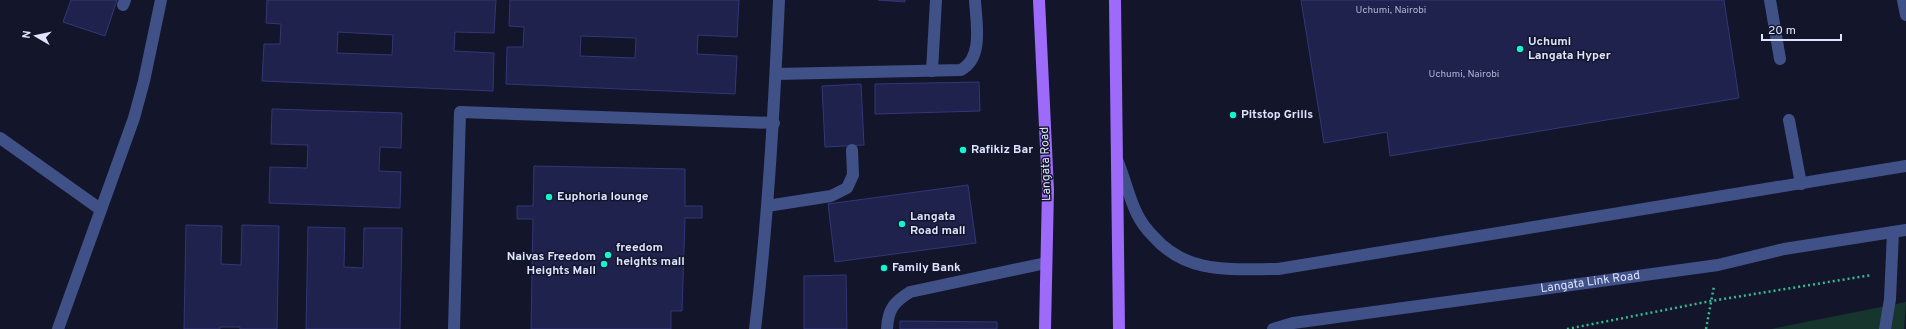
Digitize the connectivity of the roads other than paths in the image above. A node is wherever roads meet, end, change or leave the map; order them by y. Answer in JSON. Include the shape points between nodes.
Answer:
{"nodes":[{"id":1,"x":161,"y":0,"type":"edge"},
{"id":2,"x":779,"y":0,"type":"edge"},
{"id":3,"x":936,"y":0,"type":"edge"},
{"id":4,"x":975,"y":0,"type":"edge"},
{"id":5,"x":1039,"y":0,"type":"edge"},
{"id":6,"x":1115,"y":0,"type":"edge"},
{"id":7,"x":1770,"y":0,"type":"edge"},
{"id":8,"x":1903,"y":0,"type":"edge"},
{"id":9,"x":1906,"y":15,"type":"edge"},
{"id":10,"x":1780,"y":59,"type":"dead end"},
{"id":11,"x":932,"y":70,"type":"junction"},
{"id":12,"x":776,"y":74,"type":"junction"},
{"id":13,"x":1789,"y":120,"type":"dead end"},
{"id":14,"x":774,"y":123,"type":"junction"},
{"id":15,"x":0,"y":138,"type":"edge"},
{"id":16,"x":852,"y":150,"type":"dead end"},
{"id":17,"x":1118,"y":162,"type":"junction"},
{"id":18,"x":1906,"y":166,"type":"edge"},
{"id":19,"x":1800,"y":184,"type":"junction"},
{"id":20,"x":767,"y":206,"type":"junction"},
{"id":21,"x":100,"y":210,"type":"junction"},
{"id":22,"x":1906,"y":230,"type":"edge"},
{"id":23,"x":1893,"y":232,"type":"junction"},
{"id":24,"x":1046,"y":263,"type":"junction"},
{"id":25,"x":58,"y":329,"type":"edge"},
{"id":26,"x":454,"y":329,"type":"edge"},
{"id":27,"x":755,"y":329,"type":"edge"},
{"id":28,"x":887,"y":329,"type":"edge"},
{"id":29,"x":1045,"y":329,"type":"edge"},
{"id":30,"x":1119,"y":329,"type":"edge"},
{"id":31,"x":1273,"y":329,"type":"edge"},
{"id":32,"x":1885,"y":329,"type":"edge"}],
"edges":[{"from":1,"to":21,"type":"street","via":[[134,118]]},
{"from":2,"to":12,"type":"street"},
{"from":3,"to":11,"type":"street"},
{"from":4,"to":11,"type":"street","via":[[976,47],[973,58],[968,66],[961,70]]},
{"from":5,"to":24,"type":"main road","name":"Langata Road","via":[[1048,190]]},
{"from":6,"to":17,"type":"main road"},
{"from":7,"to":10,"type":"street"},
{"from":8,"to":9,"type":"street"},
{"from":11,"to":12,"type":"street"},
{"from":12,"to":14,"type":"street"},
{"from":13,"to":19,"type":"street"},
{"from":14,"to":20,"type":"street"},
{"from":14,"to":26,"type":"street","via":[[460,112]]},
{"from":15,"to":21,"type":"street"},
{"from":16,"to":20,"type":"street","via":[[853,175],[847,188],[831,196]]},
{"from":17,"to":19,"type":"street","via":[[1137,214],[1146,229],[1166,250],[1204,267],[1231,269],[1278,268]]},
{"from":17,"to":30,"type":"main road"},
{"from":18,"to":19,"type":"street"},
{"from":20,"to":27,"type":"street"},
{"from":21,"to":25,"type":"street"},
{"from":22,"to":23,"type":"street","name":"Langata Link Road"},
{"from":23,"to":31,"type":"street","name":"Langata Link Road","via":[[1784,249],[1718,266],[1293,323]]},
{"from":23,"to":32,"type":"street","via":[[1890,300]]},
{"from":24,"to":28,"type":"street","via":[[910,292],[896,301],[888,319]]},
{"from":24,"to":29,"type":"main road","name":"Langata Road"}]}
